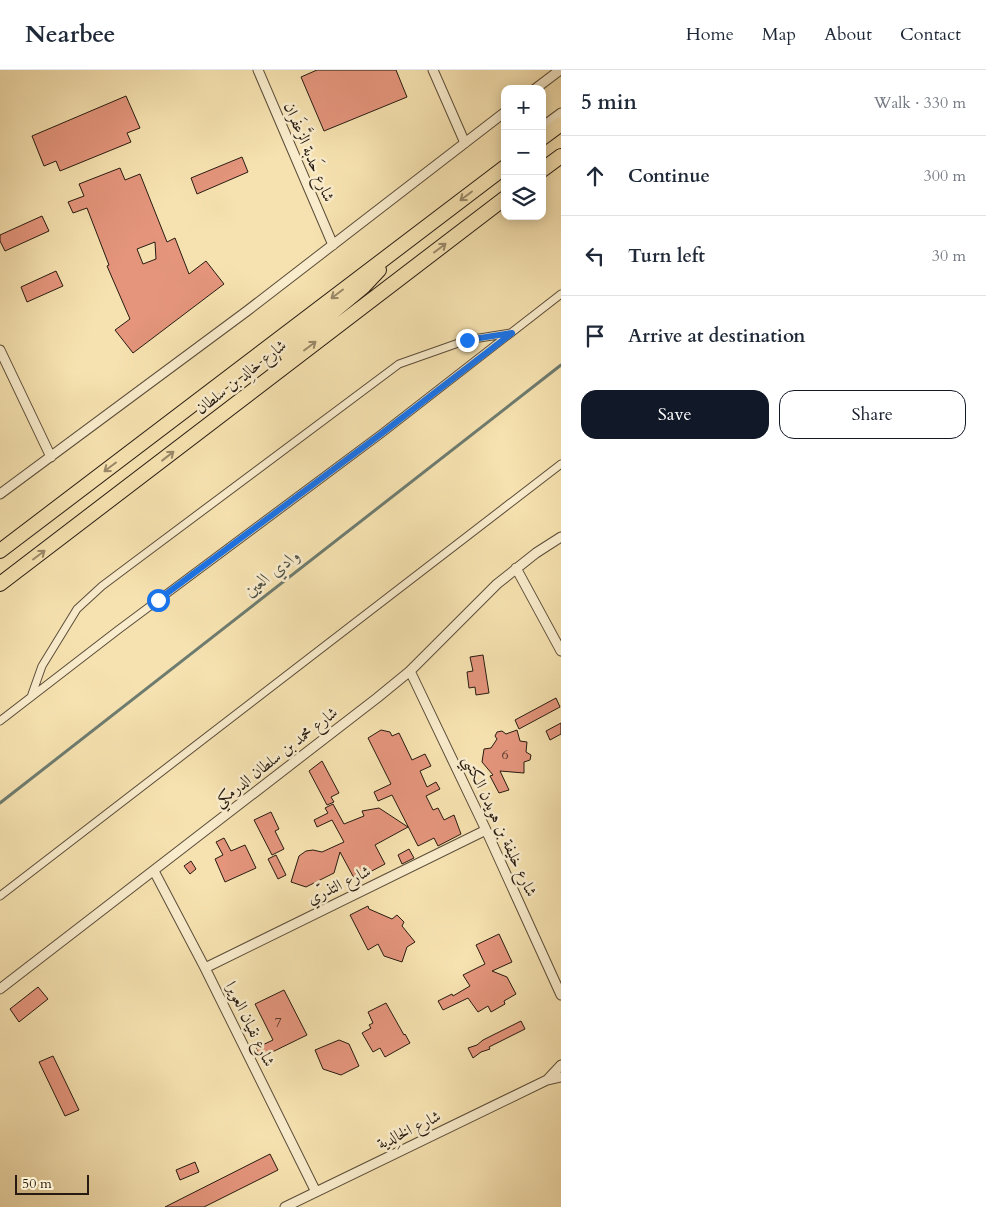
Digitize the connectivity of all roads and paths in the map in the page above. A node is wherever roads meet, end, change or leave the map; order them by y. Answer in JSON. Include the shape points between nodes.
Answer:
{"nodes":[{"id":1,"x":258,"y":70,"type":"edge"},
{"id":2,"x":433,"y":70,"type":"edge"},
{"id":3,"x":560,"y":70,"type":"edge"},
{"id":4,"x":540,"y":85,"type":"edge"},
{"id":5,"x":561,"y":113,"type":"edge"},
{"id":6,"x":501,"y":115,"type":"edge"},
{"id":7,"x":546,"y":124,"type":"edge"},
{"id":8,"x":561,"y":124,"type":"edge"},
{"id":9,"x":546,"y":135,"type":"edge"},
{"id":10,"x":464,"y":143,"type":"junction"},
{"id":11,"x":561,"y":156,"type":"edge"},
{"id":12,"x":546,"y":167,"type":"edge"},
{"id":13,"x":501,"y":168,"type":"edge"},
{"id":14,"x":501,"y":201,"type":"edge"},
{"id":15,"x":333,"y":245,"type":"junction"},
{"id":16,"x":388,"y":255,"type":"junction"},
{"id":17,"x":561,"y":294,"type":"edge"},
{"id":18,"x":512,"y":333,"type":"junction"},
{"id":19,"x":0,"y":350,"type":"edge"},
{"id":20,"x":292,"y":360,"type":"junction"},
{"id":21,"x":51,"y":456,"type":"junction"},
{"id":22,"x":561,"y":464,"type":"edge"},
{"id":23,"x":0,"y":494,"type":"edge"},
{"id":24,"x":561,"y":537,"type":"edge"},
{"id":25,"x":0,"y":551,"type":"edge"},
{"id":26,"x":516,"y":568,"type":"junction"},
{"id":27,"x":0,"y":584,"type":"edge"},
{"id":28,"x":561,"y":651,"type":"edge"},
{"id":29,"x":410,"y":671,"type":"junction"},
{"id":30,"x":31,"y":696,"type":"junction"},
{"id":31,"x":0,"y":721,"type":"edge"},
{"id":32,"x":486,"y":830,"type":"junction"},
{"id":33,"x":154,"y":871,"type":"junction"},
{"id":34,"x":0,"y":896,"type":"edge"},
{"id":35,"x":205,"y":968,"type":"junction"},
{"id":36,"x":0,"y":989,"type":"edge"},
{"id":37,"x":561,"y":995,"type":"edge"},
{"id":38,"x":561,"y":1065,"type":"edge"},
{"id":39,"x":561,"y":1077,"type":"edge"},
{"id":40,"x":547,"y":1080,"type":"junction"},
{"id":41,"x":316,"y":1192,"type":"junction"},
{"id":42,"x":284,"y":1207,"type":"edge"}],
"edges":[{"from":1,"to":15,"type":"street","name":"شارع حَدبة الزَّعفَران"},
{"from":2,"to":10,"type":"street"},
{"from":3,"to":4,"type":"street"},
{"from":5,"to":7,"type":"street"},
{"from":6,"to":10,"type":"street"},
{"from":8,"to":9,"type":"main road"},
{"from":10,"to":15,"type":"street"},
{"from":11,"to":12,"type":"main road"},
{"from":13,"to":16,"type":"main road","name":"شارع خالِد بن سلطان","one_way":true},
{"from":20,"to":14,"type":"main road","name":"شارع خالِد بن سلطان","one_way":true},
{"from":15,"to":21,"type":"street"},
{"from":16,"to":20,"type":"main road","via":[[370,281],[288,349],[287,355]]},
{"from":16,"to":25,"type":"main road","name":"شارع خالِد بن سلطان","one_way":true},
{"from":17,"to":18,"type":"street"},
{"from":18,"to":30,"type":"street"},
{"from":18,"to":30,"type":"street","via":[[467,340],[399,364],[102,586],[77,609],[42,666]]},
{"from":19,"to":21,"type":"street"},
{"from":27,"to":20,"type":"main road","name":"شارع خالِد بن سلطان","one_way":true},
{"from":21,"to":23,"type":"street"},
{"from":22,"to":34,"type":"street"},
{"from":24,"to":26,"type":"street","name":"شارع محمد بن سلطان الدرمكي"},
{"from":26,"to":28,"type":"street"},
{"from":26,"to":29,"type":"street","name":"شارع محمد بن سلطان الدرمكي","via":[[478,601]]},
{"from":29,"to":32,"type":"street","name":"شارع خليفة بن هويدن الكتبي"},
{"from":29,"to":33,"type":"street","name":"شارع محمد بن سلطان الدرمكي"},
{"from":30,"to":31,"type":"street"},
{"from":32,"to":35,"type":"street","name":"شارع التذرّي"},
{"from":32,"to":37,"type":"street","name":"شارع خليفة بن هويدن الكتبي"},
{"from":33,"to":35,"type":"street","name":"شارع نقيان العويرا"},
{"from":33,"to":36,"type":"street","name":"شارع محمد بن سلطان الدرمكي"},
{"from":35,"to":41,"type":"street","name":"شارع نقيان العويرا"},
{"from":38,"to":40,"type":"street","name":"شارع الخالِدية"},
{"from":39,"to":40,"type":"street","name":"شارع الخالِدية"},
{"from":40,"to":41,"type":"street","name":"شارع الخالِدية"},
{"from":41,"to":42,"type":"street","name":"شارع الخالِدية"}]}
